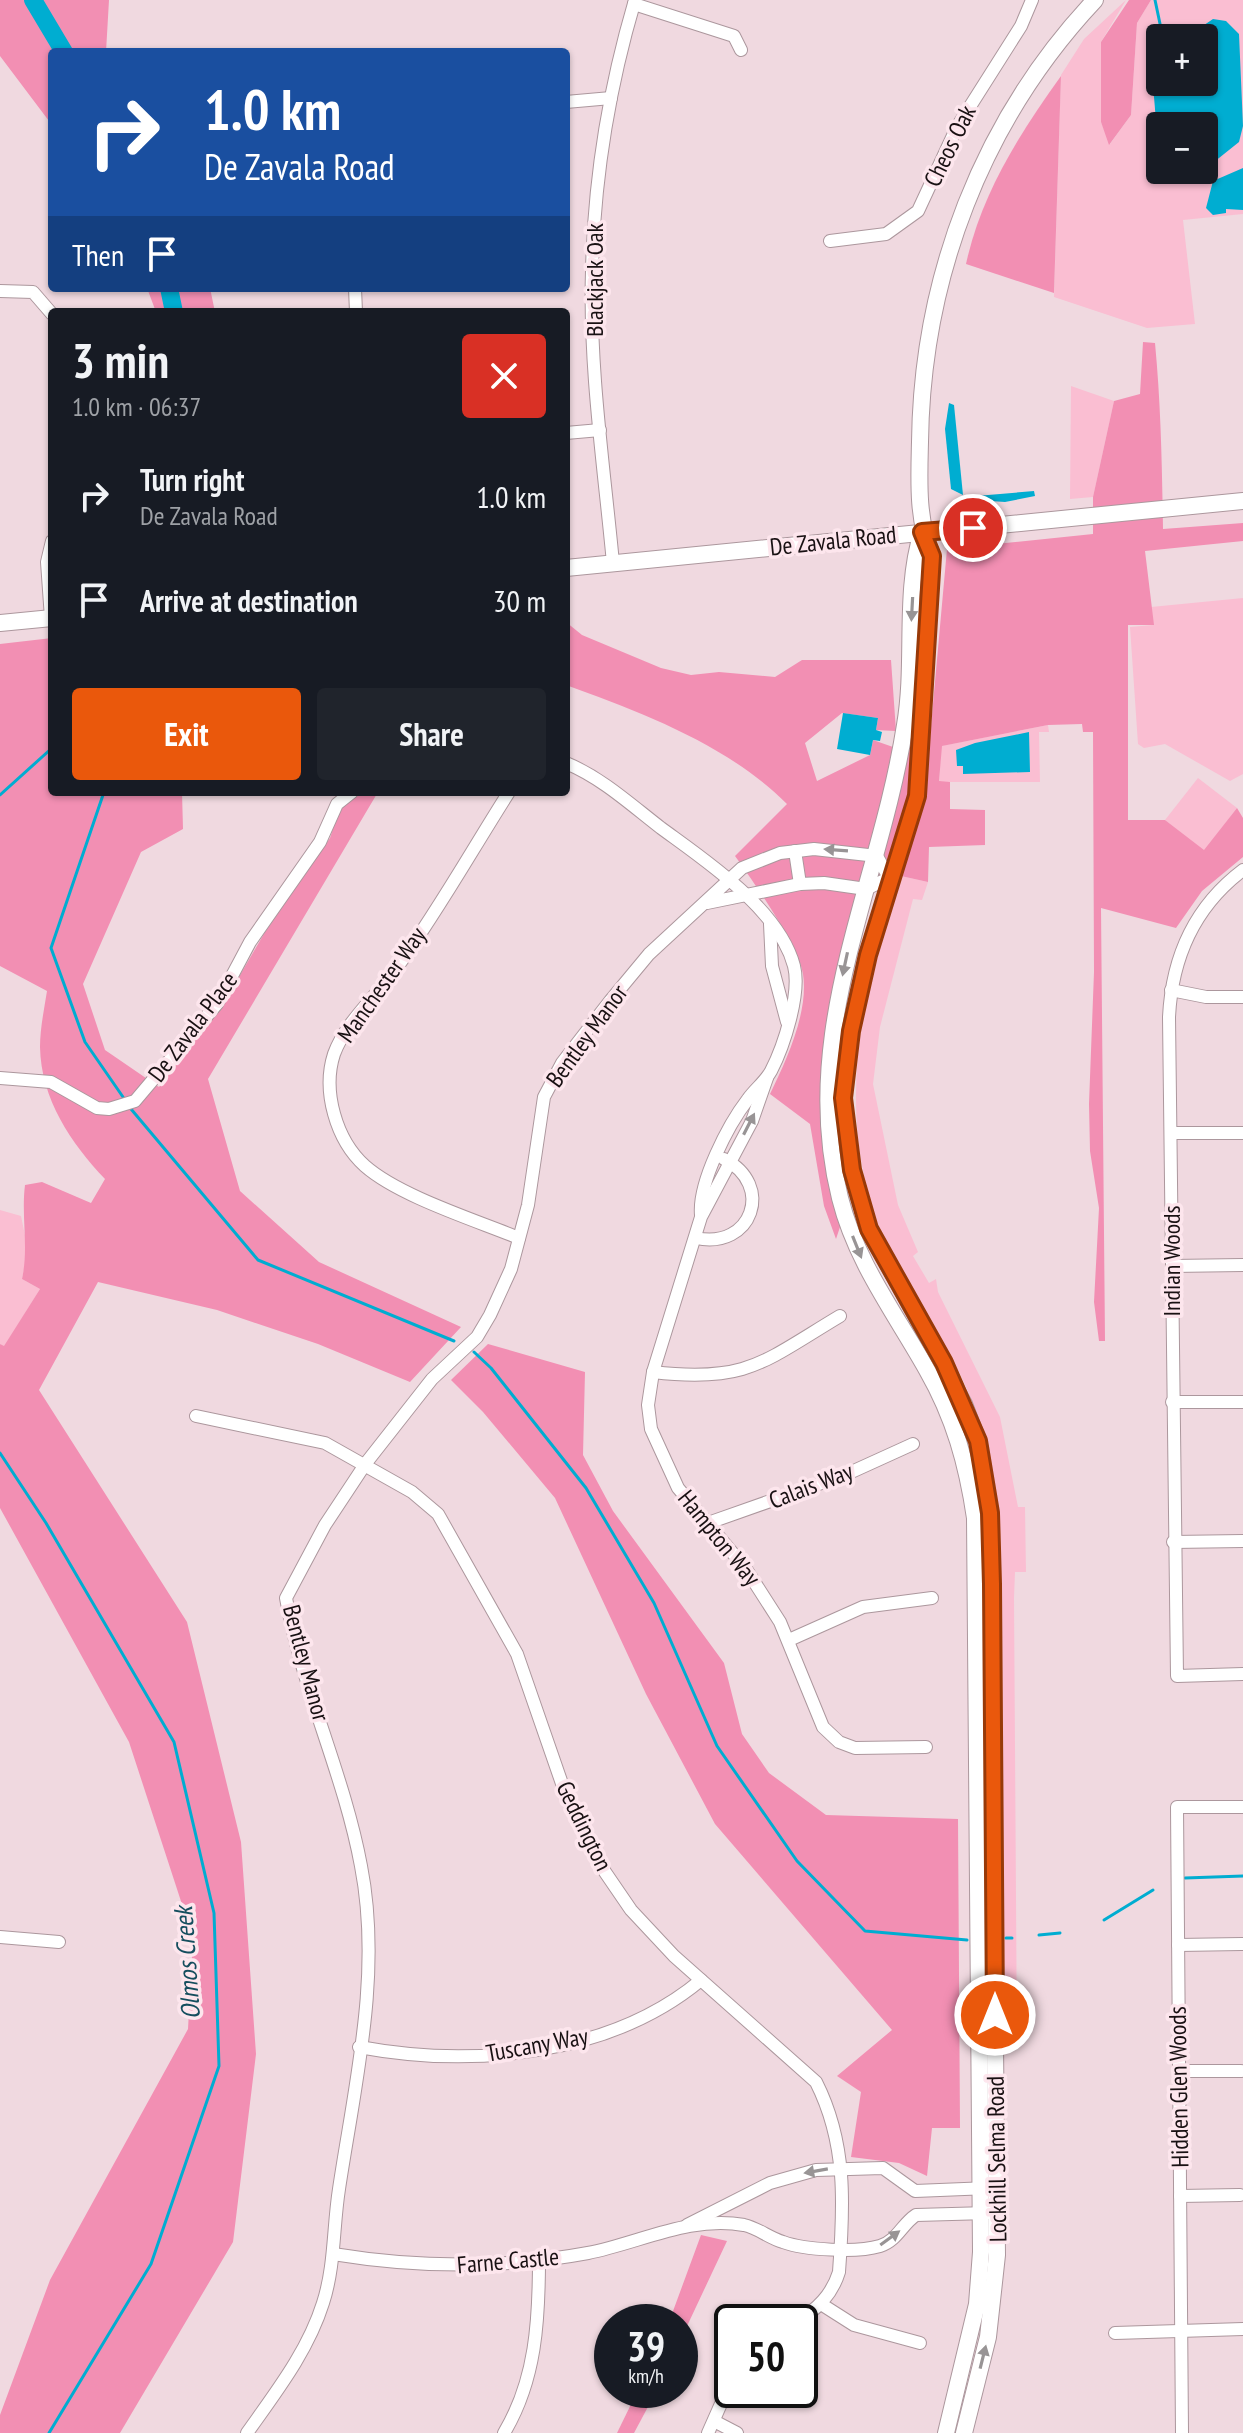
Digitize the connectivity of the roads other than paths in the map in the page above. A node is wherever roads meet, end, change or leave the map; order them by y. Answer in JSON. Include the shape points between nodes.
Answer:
{"nodes":[{"id":1,"x":1032,"y":0,"type":"edge"},
{"id":2,"x":1095,"y":0,"type":"edge"},
{"id":3,"x":635,"y":2,"type":"edge"},
{"id":4,"x":741,"y":50,"type":"dead end"},
{"id":5,"x":611,"y":98,"type":"junction"},
{"id":6,"x":570,"y":102,"type":"edge"},
{"id":7,"x":830,"y":241,"type":"dead end"},
{"id":8,"x":0,"y":291,"type":"edge"},
{"id":9,"x":48,"y":309,"type":"edge"},
{"id":10,"x":600,"y":430,"type":"junction"},
{"id":11,"x":570,"y":433,"type":"edge"},
{"id":12,"x":1243,"y":501,"type":"edge"},
{"id":13,"x":922,"y":532,"type":"junction"},
{"id":14,"x":613,"y":563,"type":"junction"},
{"id":15,"x":570,"y":568,"type":"edge"},
{"id":16,"x":48,"y":618,"type":"edge"},
{"id":17,"x":0,"y":623,"type":"edge"},
{"id":18,"x":570,"y":765,"type":"edge"},
{"id":19,"x":347,"y":796,"type":"edge"},
{"id":20,"x":506,"y":796,"type":"edge"},
{"id":21,"x":795,"y":851,"type":"junction"},
{"id":22,"x":877,"y":856,"type":"junction"},
{"id":23,"x":1243,"y":870,"type":"edge"},
{"id":24,"x":889,"y":878,"type":"junction"},
{"id":25,"x":728,"y":879,"type":"junction"},
{"id":26,"x":800,"y":884,"type":"junction"},
{"id":27,"x":866,"y":889,"type":"junction"},
{"id":28,"x":745,"y":894,"type":"junction"},
{"id":29,"x":707,"y":903,"type":"junction"},
{"id":30,"x":770,"y":924,"type":"junction"},
{"id":31,"x":1171,"y":990,"type":"junction"},
{"id":32,"x":1243,"y":997,"type":"edge"},
{"id":33,"x":787,"y":1022,"type":"junction"},
{"id":34,"x":0,"y":1078,"type":"edge"},
{"id":35,"x":1171,"y":1133,"type":"junction"},
{"id":36,"x":1243,"y":1133,"type":"edge"},
{"id":37,"x":723,"y":1159,"type":"junction"},
{"id":38,"x":519,"y":1238,"type":"junction"},
{"id":39,"x":696,"y":1238,"type":"junction"},
{"id":40,"x":1243,"y":1265,"type":"edge"},
{"id":41,"x":1172,"y":1266,"type":"junction"},
{"id":42,"x":840,"y":1316,"type":"dead end"},
{"id":43,"x":944,"y":1363,"type":"junction"},
{"id":44,"x":928,"y":1371,"type":"junction"},
{"id":45,"x":653,"y":1372,"type":"junction"},
{"id":46,"x":1172,"y":1402,"type":"junction"},
{"id":47,"x":1243,"y":1402,"type":"edge"},
{"id":48,"x":196,"y":1416,"type":"dead end"},
{"id":49,"x":913,"y":1444,"type":"dead end"},
{"id":50,"x":366,"y":1463,"type":"junction"},
{"id":51,"x":708,"y":1523,"type":"junction"},
{"id":52,"x":1243,"y":1541,"type":"edge"},
{"id":53,"x":1173,"y":1542,"type":"junction"},
{"id":54,"x":932,"y":1598,"type":"dead end"},
{"id":55,"x":789,"y":1640,"type":"junction"},
{"id":56,"x":1243,"y":1674,"type":"edge"},
{"id":57,"x":985,"y":1744,"type":"junction"},
{"id":58,"x":926,"y":1747,"type":"dead end"},
{"id":59,"x":1243,"y":1807,"type":"edge"},
{"id":60,"x":0,"y":1937,"type":"edge"},
{"id":61,"x":59,"y":1942,"type":"dead end"},
{"id":62,"x":1242,"y":1944,"type":"edge"},
{"id":63,"x":1178,"y":1945,"type":"junction"},
{"id":64,"x":701,"y":1980,"type":"junction"},
{"id":65,"x":359,"y":2047,"type":"junction"},
{"id":66,"x":1179,"y":2071,"type":"junction"},
{"id":67,"x":1241,"y":2071,"type":"edge"},
{"id":68,"x":842,"y":2168,"type":"junction"},
{"id":69,"x":989,"y":2188,"type":"junction"},
{"id":70,"x":948,"y":2190,"type":"junction"},
{"id":71,"x":915,"y":2191,"type":"junction"},
{"id":72,"x":1240,"y":2195,"type":"dead end"},
{"id":73,"x":1180,"y":2196,"type":"junction"},
{"id":74,"x":989,"y":2213,"type":"junction"},
{"id":75,"x":948,"y":2214,"type":"junction"},
{"id":76,"x":916,"y":2215,"type":"junction"},
{"id":77,"x":680,"y":2228,"type":"junction"},
{"id":78,"x":841,"y":2248,"type":"junction"},
{"id":79,"x":333,"y":2254,"type":"junction"},
{"id":80,"x":539,"y":2259,"type":"junction"},
{"id":81,"x":821,"y":2304,"type":"junction"},
{"id":82,"x":818,"y":2306,"type":"edge"},
{"id":83,"x":1243,"y":2329,"type":"edge"},
{"id":84,"x":1181,"y":2332,"type":"junction"},
{"id":85,"x":1115,"y":2333,"type":"dead end"},
{"id":86,"x":920,"y":2343,"type":"dead end"},
{"id":87,"x":965,"y":2393,"type":"junction"},
{"id":88,"x":719,"y":2408,"type":"edge"},
{"id":89,"x":711,"y":2427,"type":"edge"},
{"id":90,"x":247,"y":2433,"type":"edge"},
{"id":91,"x":504,"y":2433,"type":"edge"},
{"id":92,"x":737,"y":2433,"type":"edge"},
{"id":93,"x":946,"y":2433,"type":"edge"},
{"id":94,"x":964,"y":2433,"type":"edge"},
{"id":95,"x":1182,"y":2433,"type":"edge"}],
"edges":[{"from":1,"to":7,"type":"street","name":"Cheos Oak","via":[[957,127],[918,211],[886,234]]},
{"from":2,"to":13,"type":"main road","name":"Lockhill Selma Road","via":[[1065,32],[1012,110],[969,192],[950,246],[930,325],[921,394]]},
{"from":3,"to":4,"type":"street","via":[[734,36]]},
{"from":3,"to":5,"type":"street","name":"Blackjack Oak"},
{"from":5,"to":6,"type":"street"},
{"from":5,"to":10,"type":"street","name":"Blackjack Oak","via":[[598,175],[592,272]]},
{"from":8,"to":9,"type":"street","via":[[33,292]]},
{"from":10,"to":11,"type":"street"},
{"from":10,"to":14,"type":"street","name":"Blackjack Oak"},
{"from":12,"to":13,"type":"main road","name":"De Zavala Road"},
{"from":13,"to":14,"type":"main road","name":"De Zavala Road"},
{"from":13,"to":22,"type":"main road","name":"Lockhill Selma Road","one_way":true,"via":[[914,558],[906,720]]},
{"from":13,"to":24,"type":"main road","name":"Lockhill Selma Road","via":[[932,556],[920,766],[910,821]]},
{"from":14,"to":15,"type":"main road","name":"De Zavala Road"},
{"from":16,"to":17,"type":"main road"},
{"from":18,"to":25,"type":"street","via":[[603,782]]},
{"from":19,"to":34,"type":"street","name":"De Zavala Place","via":[[250,942],[217,1004],[135,1101],[97,1108],[51,1082]]},
{"from":20,"to":38,"type":"street","name":"Manchester Way","via":[[398,966],[341,1039],[333,1057],[331,1100],[343,1139],[366,1167]]},
{"from":22,"to":21,"type":"street","name":"Bentley Manor","one_way":true,"via":[[841,849]]},
{"from":21,"to":25,"type":"street","name":"Bentley Manor","via":[[761,859]]},
{"from":21,"to":26,"type":"street"},
{"from":22,"to":24,"type":"street"},
{"from":22,"to":27,"type":"main road","name":"Lockhill Selma Road"},
{"from":23,"to":31,"type":"street","name":"Indian Woods","via":[[1191,927]]},
{"from":24,"to":27,"type":"street"},
{"from":24,"to":43,"type":"main road","name":"Lockhill Selma Road","via":[[851,1031],[843,1098],[847,1137],[869,1229]]},
{"from":25,"to":28,"type":"street","name":"Hampton Way"},
{"from":25,"to":29,"type":"street","name":"Bentley Manor"},
{"from":26,"to":27,"type":"street","name":"Bentley Manor"},
{"from":26,"to":28,"type":"street","name":"Bentley Manor"},
{"from":27,"to":44,"type":"main road","name":"Lockhill Selma Road","one_way":true,"via":[[828,1056],[829,1139],[840,1200],[864,1265]]},
{"from":28,"to":29,"type":"street","name":"Bentley Manor"},
{"from":28,"to":30,"type":"street","name":"Hampton Way"},
{"from":29,"to":38,"type":"street","name":"Bentley Manor","via":[[649,954],[551,1079]]},
{"from":30,"to":33,"type":"street","via":[[772,966]]},
{"from":30,"to":33,"type":"street","name":"Hampton Way","via":[[795,969]]},
{"from":31,"to":32,"type":"street"},
{"from":31,"to":35,"type":"street","name":"Indian Woods"},
{"from":33,"to":37,"type":"street","name":"Hampton Way","via":[[767,1078],[737,1114]]},
{"from":35,"to":36,"type":"street"},
{"from":35,"to":41,"type":"street","name":"Indian Woods"},
{"from":37,"to":39,"type":"street","name":"Hampton Way"},
{"from":37,"to":39,"type":"street","via":[[748,1179],[750,1214],[732,1235]]},
{"from":38,"to":50,"type":"street","name":"Bentley Manor","via":[[484,1327],[432,1379]]},
{"from":39,"to":45,"type":"street","name":"Hampton Way"},
{"from":40,"to":41,"type":"street"},
{"from":41,"to":46,"type":"street","name":"Indian Woods"},
{"from":42,"to":45,"type":"street","via":[[736,1373],[703,1377]]},
{"from":43,"to":44,"type":"street"},
{"from":43,"to":57,"type":"main road","name":"Lockhill Selma Road","via":[[978,1441],[990,1513]]},
{"from":44,"to":57,"type":"main road","name":"Lockhill Selma Road","via":[[962,1445],[975,1518]]},
{"from":45,"to":51,"type":"street","name":"Hampton Way","via":[[648,1405],[659,1451],[678,1488]]},
{"from":46,"to":47,"type":"street"},
{"from":46,"to":53,"type":"street","name":"Indian Woods"},
{"from":48,"to":50,"type":"street","name":"Geddington","via":[[301,1436]]},
{"from":49,"to":51,"type":"street","name":"Calais Way","via":[[847,1474]]},
{"from":50,"to":64,"type":"street","name":"Geddington","via":[[427,1503],[447,1528],[517,1654],[568,1801],[596,1857],[631,1910]]},
{"from":50,"to":65,"type":"street","name":"Bentley Manor","via":[[286,1598],[361,1865],[370,1947]]},
{"from":51,"to":55,"type":"street","name":"Hampton Way","via":[[746,1569]]},
{"from":52,"to":53,"type":"street"},
{"from":53,"to":56,"type":"street","name":"Indian Woods","via":[[1177,1676]]},
{"from":54,"to":55,"type":"street","via":[[863,1607]]},
{"from":55,"to":58,"type":"street","name":"Hampton Way","via":[[831,1736],[855,1748]]},
{"from":57,"to":69,"type":"main road","name":"Lockhill Selma Road"},
{"from":59,"to":63,"type":"street","name":"Hidden Glen Woods","via":[[1177,1807]]},
{"from":60,"to":61,"type":"street"},
{"from":62,"to":63,"type":"street"},
{"from":63,"to":66,"type":"street","name":"Hidden Glen Woods"},
{"from":64,"to":65,"type":"street","name":"Tuscany Way","via":[[652,2013],[551,2046],[463,2057]]},
{"from":64,"to":68,"type":"street","name":"Geddington","via":[[816,2082],[829,2108]]},
{"from":65,"to":79,"type":"street","name":"Bentley Manor"},
{"from":66,"to":67,"type":"street"},
{"from":66,"to":73,"type":"street","name":"Hidden Glen Woods"},
{"from":68,"to":71,"type":"street","name":"Farne Castle","via":[[883,2168]]},
{"from":68,"to":77,"type":"street","name":"Farne Castle","one_way":true,"via":[[770,2183]]},
{"from":68,"to":78,"type":"street","name":"Geddington"},
{"from":69,"to":70,"type":"street"},
{"from":69,"to":74,"type":"main road","name":"Lockhill Selma Road"},
{"from":70,"to":71,"type":"street"},
{"from":70,"to":75,"type":"street"},
{"from":71,"to":76,"type":"street"},
{"from":72,"to":73,"type":"street"},
{"from":73,"to":84,"type":"street","name":"Hidden Glen Woods"},
{"from":74,"to":75,"type":"street"},
{"from":74,"to":87,"type":"main road","name":"Lockhill Selma Road","via":[[994,2301]]},
{"from":75,"to":76,"type":"street"},
{"from":78,"to":76,"type":"street","name":"Farne Castle","one_way":true,"via":[[879,2247]]},
{"from":77,"to":78,"type":"street","name":"Farne Castle","via":[[744,2225],[781,2242]]},
{"from":77,"to":80,"type":"street","name":"Farne Castle","via":[[589,2253]]},
{"from":78,"to":81,"type":"street","name":"Geddington","via":[[834,2288]]},
{"from":79,"to":80,"type":"street","name":"Farne Castle","via":[[421,2267]]},
{"from":79,"to":90,"type":"street","name":"Bentley Manor","via":[[323,2304],[307,2344]]},
{"from":80,"to":91,"type":"street","via":[[539,2319],[531,2366]]},
{"from":81,"to":82,"type":"street","name":"Geddington"},
{"from":81,"to":86,"type":"street","via":[[854,2325]]},
{"from":83,"to":84,"type":"street"},
{"from":84,"to":85,"type":"street"},
{"from":84,"to":95,"type":"street","name":"Hidden Glen Woods"},
{"from":87,"to":93,"type":"main road","name":"Lockhill Selma Road"},
{"from":87,"to":94,"type":"main road","name":"Lockhill Selma Road"},
{"from":88,"to":89,"type":"street"},
{"from":89,"to":92,"type":"street"}]}
